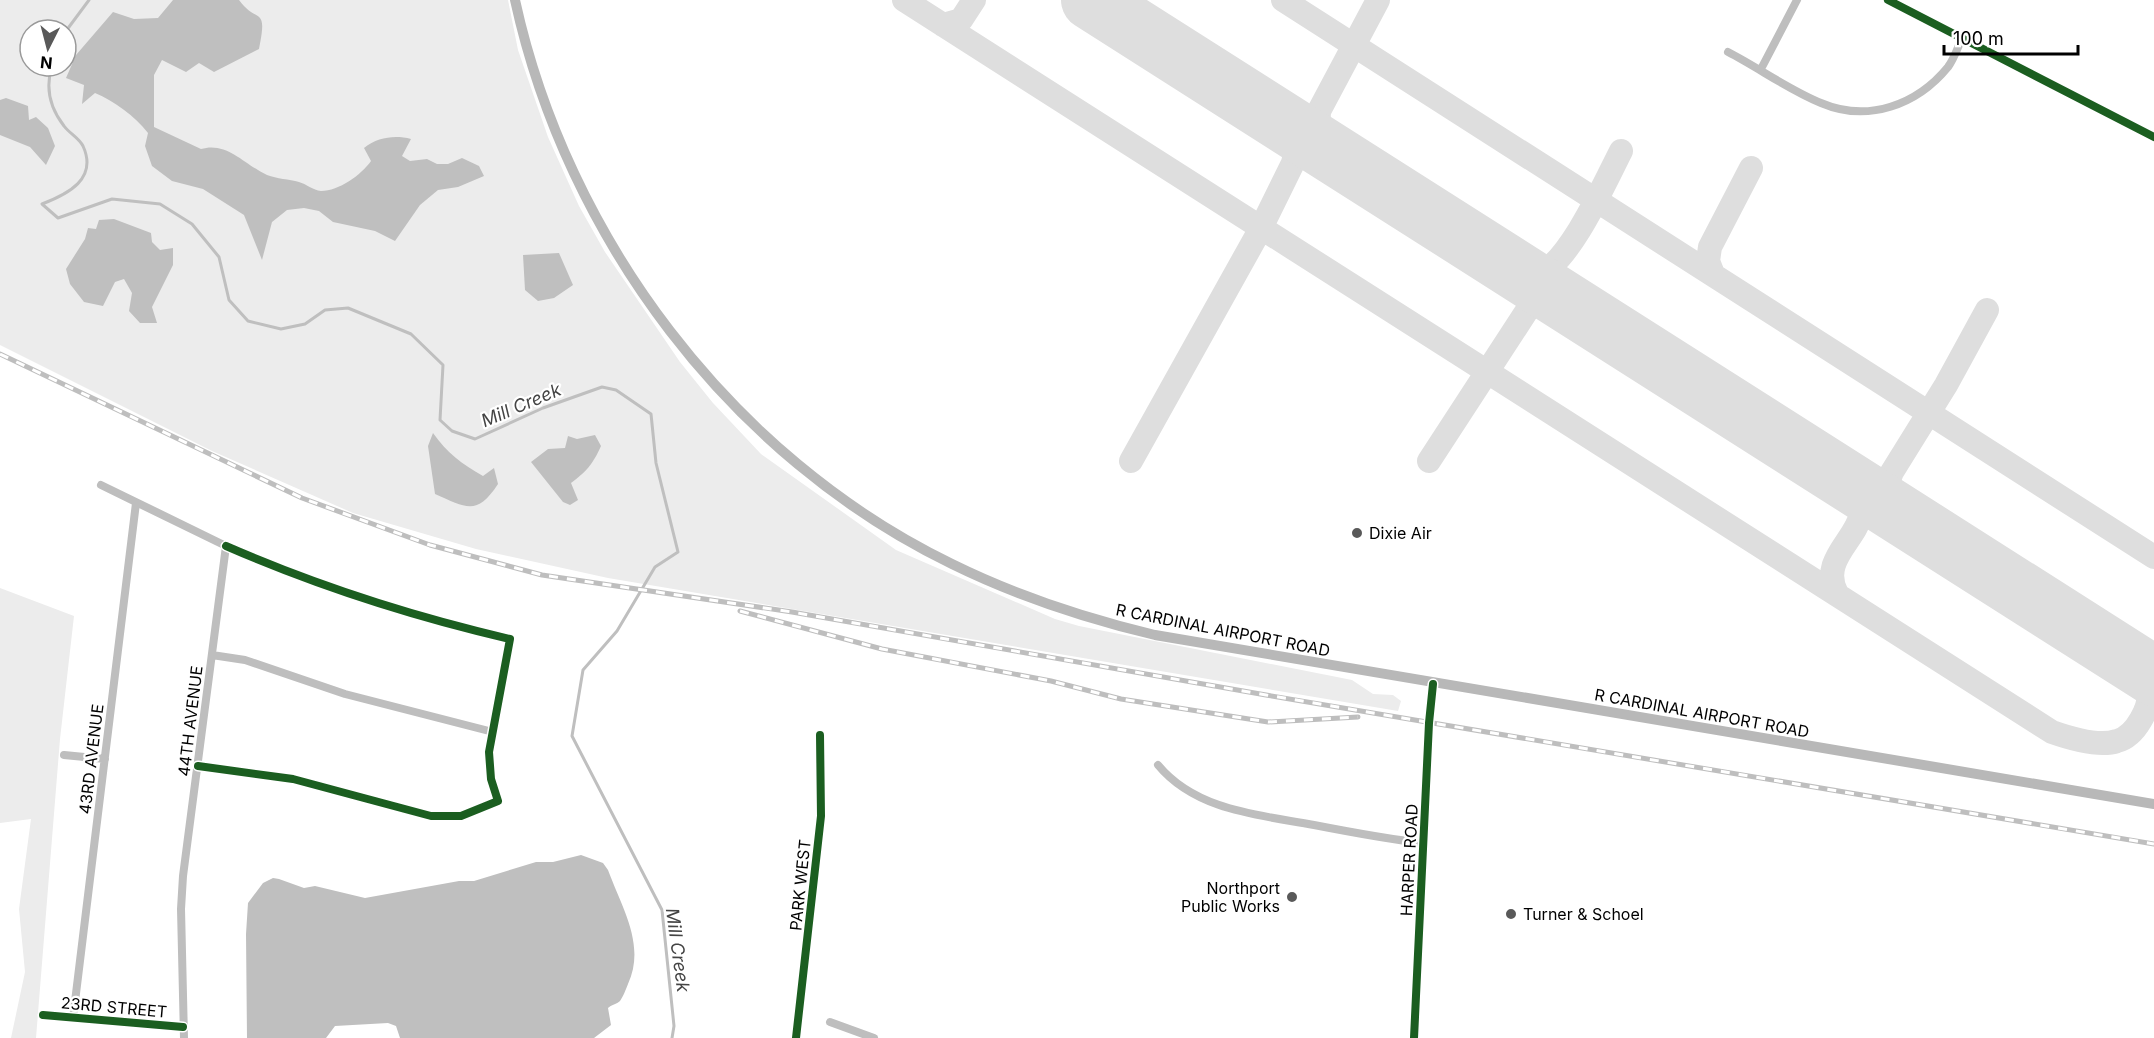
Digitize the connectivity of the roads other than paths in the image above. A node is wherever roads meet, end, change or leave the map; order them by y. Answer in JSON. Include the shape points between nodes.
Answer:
{"nodes":[{"id":1,"x":515,"y":0,"type":"edge"},
{"id":2,"x":1797,"y":0,"type":"edge"},
{"id":3,"x":1888,"y":0,"type":"edge"},
{"id":4,"x":1962,"y":38,"type":"junction"},
{"id":5,"x":1728,"y":52,"type":"dead end"},
{"id":6,"x":1761,"y":69,"type":"junction"},
{"id":7,"x":2154,"y":137,"type":"edge"},
{"id":8,"x":101,"y":485,"type":"dead end"},
{"id":9,"x":136,"y":503,"type":"junction"},
{"id":10,"x":226,"y":546,"type":"junction"},
{"id":11,"x":212,"y":655,"type":"junction"},
{"id":12,"x":1433,"y":684,"type":"junction"},
{"id":13,"x":493,"y":732,"type":"junction"},
{"id":14,"x":820,"y":735,"type":"dead end"},
{"id":15,"x":64,"y":755,"type":"dead end"},
{"id":16,"x":105,"y":759,"type":"junction"},
{"id":17,"x":1158,"y":765,"type":"dead end"},
{"id":18,"x":198,"y":766,"type":"junction"},
{"id":19,"x":2154,"y":804,"type":"edge"},
{"id":20,"x":1423,"y":843,"type":"junction"},
{"id":21,"x":43,"y":1015,"type":"dead end"},
{"id":22,"x":73,"y":1018,"type":"junction"},
{"id":23,"x":830,"y":1023,"type":"dead end"},
{"id":24,"x":183,"y":1027,"type":"junction"},
{"id":25,"x":184,"y":1038,"type":"edge"},
{"id":26,"x":796,"y":1038,"type":"edge"},
{"id":27,"x":874,"y":1038,"type":"edge"},
{"id":28,"x":1414,"y":1038,"type":"edge"}],
"edges":[{"from":1,"to":12,"type":"main road","name":"R CARDINAL AIRPORT ROAD","via":[[554,128],[601,227],[694,361],[739,409],[812,475],[856,507],[950,563],[1050,606],[1155,635]]},
{"from":2,"to":6,"type":"street"},
{"from":3,"to":4,"type":"street"},
{"from":4,"to":6,"type":"street","via":[[1949,65],[1928,88],[1903,104],[1876,111],[1821,103]]},
{"from":4,"to":7,"type":"street"},
{"from":5,"to":6,"type":"street"},
{"from":8,"to":9,"type":"street"},
{"from":9,"to":10,"type":"street"},
{"from":9,"to":16,"type":"street","name":"43RD AVENUE"},
{"from":10,"to":11,"type":"street","name":"44TH AVENUE"},
{"from":10,"to":13,"type":"street","via":[[388,609],[510,639]]},
{"from":11,"to":13,"type":"street","via":[[245,660],[345,694]]},
{"from":11,"to":18,"type":"street","name":"44TH AVENUE"},
{"from":12,"to":19,"type":"main road","name":"R CARDINAL AIRPORT ROAD"},
{"from":12,"to":20,"type":"street","name":"HARPER ROAD"},
{"from":13,"to":18,"type":"street","via":[[489,765],[498,801],[475,812],[448,818],[403,810],[293,778]]},
{"from":14,"to":26,"type":"street","name":"PARK WEST","via":[[821,816]]},
{"from":15,"to":16,"type":"street"},
{"from":16,"to":22,"type":"street","name":"43RD AVENUE"},
{"from":17,"to":20,"type":"street","name":"HARPER ROAD","via":[[1192,793],[1233,809]]},
{"from":18,"to":24,"type":"street","name":"44TH AVENUE","via":[[181,909]]},
{"from":20,"to":28,"type":"street","name":"HARPER ROAD"},
{"from":21,"to":22,"type":"street","name":"23RD STREET"},
{"from":22,"to":24,"type":"street","name":"23RD STREET"},
{"from":23,"to":27,"type":"street"},
{"from":24,"to":25,"type":"street","name":"44TH AVENUE"}]}
